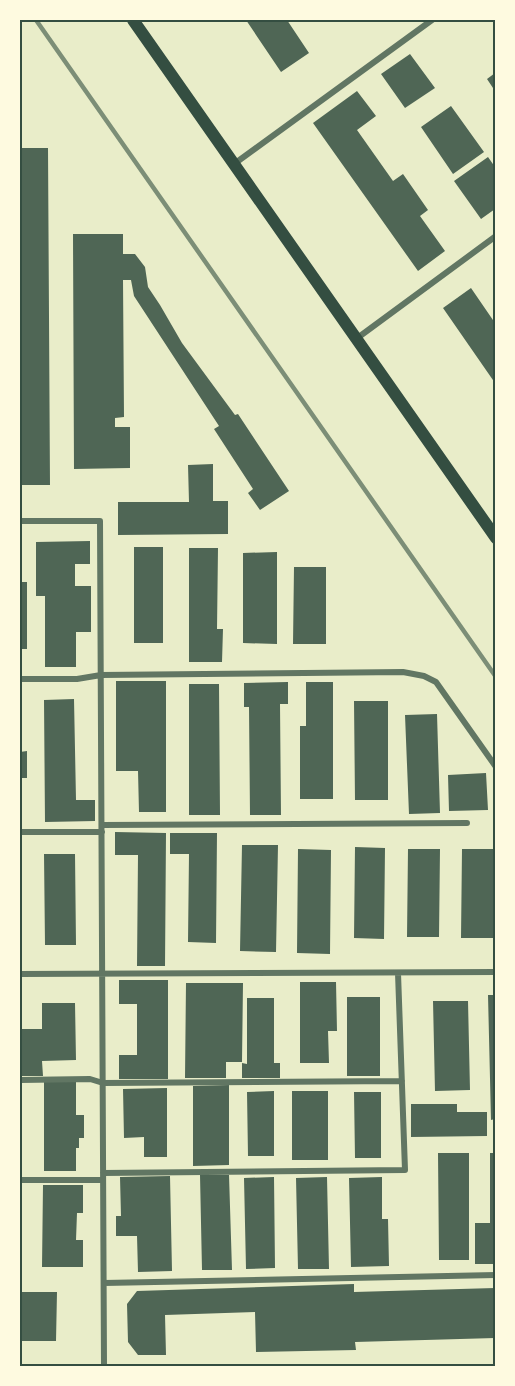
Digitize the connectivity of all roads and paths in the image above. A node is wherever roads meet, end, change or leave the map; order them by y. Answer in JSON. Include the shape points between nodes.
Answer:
{"nodes":[{"id":1,"x":133,"y":20,"type":"edge"},
{"id":2,"x":432,"y":20,"type":"edge"},
{"id":3,"x":234,"y":164,"type":"junction"},
{"id":4,"x":495,"y":236,"type":"edge"},
{"id":5,"x":356,"y":339,"type":"junction"},
{"id":6,"x":20,"y":521,"type":"edge"},
{"id":7,"x":495,"y":538,"type":"edge"},
{"id":8,"x":101,"y":675,"type":"junction"},
{"id":9,"x":20,"y":679,"type":"edge"},
{"id":10,"x":495,"y":767,"type":"edge"},
{"id":11,"x":467,"y":823,"type":"dead end"},
{"id":12,"x":102,"y":828,"type":"junction"},
{"id":13,"x":20,"y":831,"type":"edge"},
{"id":14,"x":495,"y":972,"type":"edge"},
{"id":15,"x":398,"y":973,"type":"junction"},
{"id":16,"x":20,"y":974,"type":"edge"},
{"id":17,"x":102,"y":974,"type":"junction"},
{"id":18,"x":20,"y":1080,"type":"edge"},
{"id":19,"x":402,"y":1081,"type":"junction"},
{"id":20,"x":103,"y":1083,"type":"junction"},
{"id":21,"x":103,"y":1176,"type":"junction"},
{"id":22,"x":20,"y":1180,"type":"edge"},
{"id":23,"x":495,"y":1275,"type":"edge"},
{"id":24,"x":104,"y":1283,"type":"junction"},
{"id":25,"x":104,"y":1366,"type":"edge"}],
"edges":[{"from":1,"to":3,"type":"main road"},
{"from":2,"to":3,"type":"street"},
{"from":3,"to":5,"type":"main road"},
{"from":4,"to":5,"type":"street"},
{"from":5,"to":7,"type":"main road"},
{"from":6,"to":8,"type":"street","via":[[100,521]]},
{"from":8,"to":9,"type":"street"},
{"from":8,"to":10,"type":"street","via":[[402,672],[424,676],[436,682]]},
{"from":8,"to":12,"type":"street"},
{"from":11,"to":12,"type":"street"},
{"from":12,"to":13,"type":"street"},
{"from":12,"to":17,"type":"street"},
{"from":14,"to":15,"type":"street"},
{"from":15,"to":17,"type":"street"},
{"from":15,"to":19,"type":"street"},
{"from":16,"to":17,"type":"street"},
{"from":17,"to":20,"type":"street"},
{"from":18,"to":20,"type":"street","via":[[90,1079]]},
{"from":19,"to":20,"type":"street"},
{"from":19,"to":21,"type":"street","via":[[405,1170]]},
{"from":20,"to":21,"type":"street"},
{"from":21,"to":22,"type":"street"},
{"from":21,"to":24,"type":"street"},
{"from":23,"to":24,"type":"street"},
{"from":24,"to":25,"type":"street"}]}
